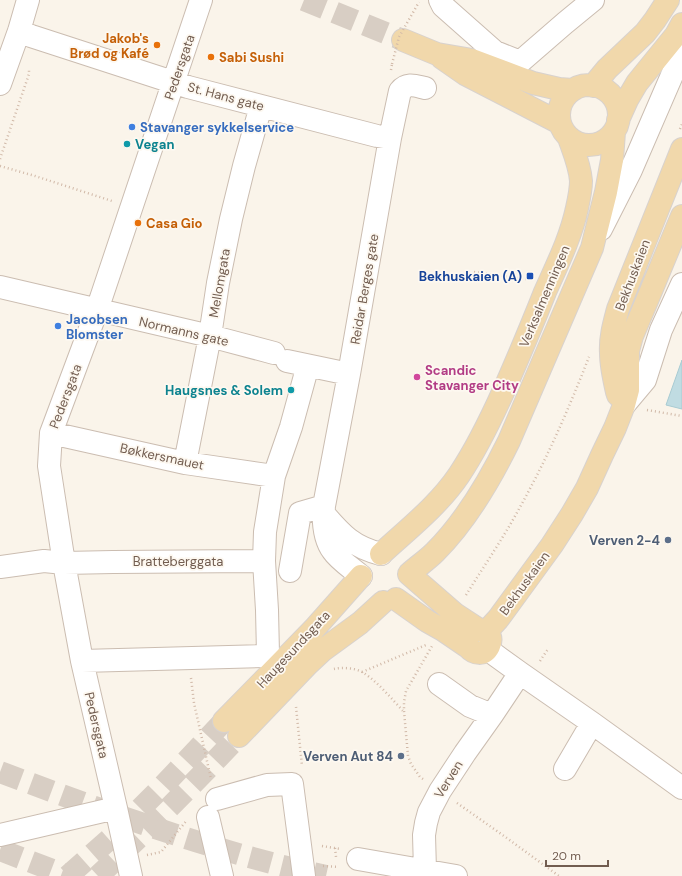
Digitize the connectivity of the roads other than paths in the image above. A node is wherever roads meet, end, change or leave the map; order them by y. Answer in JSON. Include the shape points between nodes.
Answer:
{"nodes":[{"id":1,"x":28,"y":0,"type":"edge"},
{"id":2,"x":43,"y":0,"type":"edge"},
{"id":3,"x":201,"y":0,"type":"edge"},
{"id":4,"x":440,"y":0,"type":"edge"},
{"id":5,"x":593,"y":0,"type":"edge"},
{"id":6,"x":668,"y":0,"type":"edge"},
{"id":7,"x":682,"y":24,"type":"edge"},
{"id":8,"x":25,"y":33,"type":"junction"},
{"id":9,"x":403,"y":40,"type":"tunnel mouth"},
{"id":10,"x":682,"y":52,"type":"edge"},
{"id":11,"x":437,"y":54,"type":"junction"},
{"id":12,"x":174,"y":82,"type":"junction"},
{"id":13,"x":0,"y":84,"type":"edge"},
{"id":14,"x":425,"y":88,"type":"dead end"},
{"id":15,"x":583,"y":88,"type":"junction"},
{"id":16,"x":262,"y":106,"type":"junction"},
{"id":17,"x":616,"y":126,"type":"junction"},
{"id":18,"x":564,"y":130,"type":"junction"},
{"id":19,"x":390,"y":138,"type":"junction"},
{"id":20,"x":680,"y":140,"type":"edge"},
{"id":21,"x":682,"y":182,"type":"edge"},
{"id":22,"x":682,"y":216,"type":"edge"},
{"id":23,"x":592,"y":248,"type":"junction"},
{"id":24,"x":682,"y":284,"type":"edge"},
{"id":25,"x":0,"y":287,"type":"edge"},
{"id":26,"x":97,"y":310,"type":"junction"},
{"id":27,"x":210,"y":336,"type":"junction"},
{"id":28,"x":632,"y":336,"type":"junction"},
{"id":29,"x":349,"y":374,"type":"junction"},
{"id":30,"x":305,"y":376,"type":"dead end"},
{"id":31,"x":624,"y":405,"type":"junction"},
{"id":32,"x":50,"y":433,"type":"junction"},
{"id":33,"x":185,"y":463,"type":"junction"},
{"id":34,"x":274,"y":476,"type":"junction"},
{"id":35,"x":324,"y":510,"type":"junction"},
{"id":36,"x":381,"y":554,"type":"junction"},
{"id":37,"x":264,"y":561,"type":"junction"},
{"id":38,"x":64,"y":563,"type":"junction"},
{"id":39,"x":0,"y":567,"type":"edge"},
{"id":40,"x":290,"y":570,"type":"dead end"},
{"id":41,"x":409,"y":574,"type":"junction"},
{"id":42,"x":361,"y":576,"type":"junction"},
{"id":43,"x":389,"y":601,"type":"junction"},
{"id":44,"x":480,"y":639,"type":"junction"},
{"id":45,"x":82,"y":662,"type":"junction"},
{"id":46,"x":529,"y":669,"type":"junction"},
{"id":47,"x":439,"y":684,"type":"dead end"},
{"id":48,"x":492,"y":715,"type":"junction"},
{"id":49,"x":592,"y":723,"type":"junction"},
{"id":50,"x":565,"y":769,"type":"dead end"},
{"id":51,"x":682,"y":788,"type":"edge"},
{"id":52,"x":116,"y":808,"type":"junction"},
{"id":53,"x":0,"y":835,"type":"edge"},
{"id":54,"x":358,"y":859,"type":"dead end"},
{"id":55,"x":129,"y":867,"type":"edge"},
{"id":56,"x":381,"y":869,"type":"edge"},
{"id":57,"x":425,"y":870,"type":"junction"},
{"id":58,"x":222,"y":876,"type":"edge"},
{"id":59,"x":304,"y":876,"type":"edge"},
{"id":60,"x":456,"y":876,"type":"edge"}],
"edges":[{"from":1,"to":8,"type":"street"},
{"from":2,"to":8,"type":"street"},
{"from":3,"to":12,"type":"street","name":"Pedersgata"},
{"from":4,"to":5,"type":"street","via":[[443,6],[495,52],[520,62]]},
{"from":6,"to":15,"type":"main road","via":[[645,33]]},
{"from":7,"to":17,"type":"main road","name":"Verksalmenningen","via":[[637,83]]},
{"from":8,"to":12,"type":"street","name":"St. Hans gate"},
{"from":8,"to":13,"type":"street"},
{"from":9,"to":11,"type":"main road"},
{"from":10,"to":23,"type":"street","name":"Verksalmenningen","via":[[631,170]]},
{"from":11,"to":15,"type":"main road","via":[[472,60],[533,83],[559,89]]},
{"from":11,"to":18,"type":"main road","via":[[465,74]]},
{"from":12,"to":16,"type":"street","name":"St. Hans gate"},
{"from":12,"to":26,"type":"street","name":"Pedersgata"},
{"from":14,"to":19,"type":"street","name":"Reidar Berges gate","via":[[407,85],[400,91]]},
{"from":15,"to":17,"type":"main road","via":[[603,89],[611,95],[618,110]]},
{"from":15,"to":18,"type":"main road","via":[[568,94],[562,102],[559,113]]},
{"from":16,"to":19,"type":"street","name":"St. Hans gate"},
{"from":16,"to":27,"type":"street","name":"Mellomgata","via":[[231,220]]},
{"from":17,"to":18,"type":"main road","via":[[607,139],[598,144],[588,145],[578,143]]},
{"from":17,"to":23,"type":"main road","name":"Verksalmenningen","via":[[606,192]]},
{"from":18,"to":36,"type":"main road","name":"Verksalmenningen","via":[[578,165],[581,181],[575,219],[517,361],[483,435],[458,476],[444,495]]},
{"from":19,"to":29,"type":"street","name":"Reidar Berges gate"},
{"from":20,"to":31,"type":"main road","name":"Bekhuskaien","via":[[613,328],[610,354],[617,392]]},
{"from":21,"to":28,"type":"main road","via":[[632,309]]},
{"from":22,"to":28,"type":"main road","name":"Bekhuskaien"},
{"from":23,"to":41,"type":"main road","name":"Verksalmenningen","via":[[498,464],[457,526],[435,552]]},
{"from":24,"to":31,"type":"street","name":"Bekhuskaien","via":[[661,330],[645,380]]},
{"from":25,"to":26,"type":"street","name":"Normanns gate"},
{"from":26,"to":27,"type":"street","name":"Normanns gate"},
{"from":26,"to":32,"type":"street","name":"Pedersgata"},
{"from":27,"to":29,"type":"street","name":"Normanns gate"},
{"from":27,"to":33,"type":"street","name":"Mellomgata"},
{"from":28,"to":31,"type":"main road","name":"Bekhuskaien","via":[[628,351],[628,390]]},
{"from":29,"to":35,"type":"street","name":"Reidar Berges gate"},
{"from":30,"to":34,"type":"street"},
{"from":31,"to":44,"type":"main road","name":"Bekhuskaien","via":[[587,488],[572,514],[498,619]]},
{"from":32,"to":33,"type":"street","name":"Bøkkersmauet"},
{"from":32,"to":38,"type":"street","name":"Pedersgata","via":[[49,466]]},
{"from":33,"to":34,"type":"street","name":"Bøkkersmauet"},
{"from":34,"to":37,"type":"street","via":[[265,532]]},
{"from":35,"to":36,"type":"street","via":[[338,530],[349,540]]},
{"from":35,"to":40,"type":"street","via":[[300,513]]},
{"from":35,"to":42,"type":"street","name":"Reidar Berges gate","via":[[324,527],[333,551]]},
{"from":36,"to":41,"type":"main road","via":[[396,556],[402,560]]},
{"from":36,"to":42,"type":"main road","via":[[367,562]]},
{"from":37,"to":38,"type":"street","name":"Bratteberggata"},
{"from":37,"to":45,"type":"street","via":[[268,654]]},
{"from":38,"to":39,"type":"street","name":"Bratteberggata","via":[[44,561]]},
{"from":38,"to":45,"type":"street","name":"Pedersgata"},
{"from":41,"to":43,"type":"main road","via":[[407,589],[402,595]]},
{"from":41,"to":44,"type":"main road"},
{"from":42,"to":43,"type":"main road","via":[[362,585],[367,593],[374,599]]},
{"from":42,"to":43,"type":"main road","name":"Haugesundsgata","via":[[232,728],[323,650]]},
{"from":43,"to":44,"type":"main road","via":[[443,630]]},
{"from":44,"to":46,"type":"street"},
{"from":45,"to":52,"type":"street","name":"Pedersgata"},
{"from":46,"to":48,"type":"street","name":"Verven"},
{"from":46,"to":49,"type":"street"},
{"from":47,"to":48,"type":"street","via":[[470,706]]},
{"from":48,"to":57,"type":"street","name":"Verven","via":[[428,812],[424,835]]},
{"from":49,"to":50,"type":"street"},
{"from":49,"to":51,"type":"street"},
{"from":52,"to":53,"type":"street"},
{"from":52,"to":55,"type":"street","name":"Pedersgata"},
{"from":54,"to":56,"type":"street"},
{"from":56,"to":57,"type":"street"},
{"from":57,"to":60,"type":"street"},
{"from":58,"to":59,"type":"street","via":[[206,804],[267,785],[292,784]]}]}
